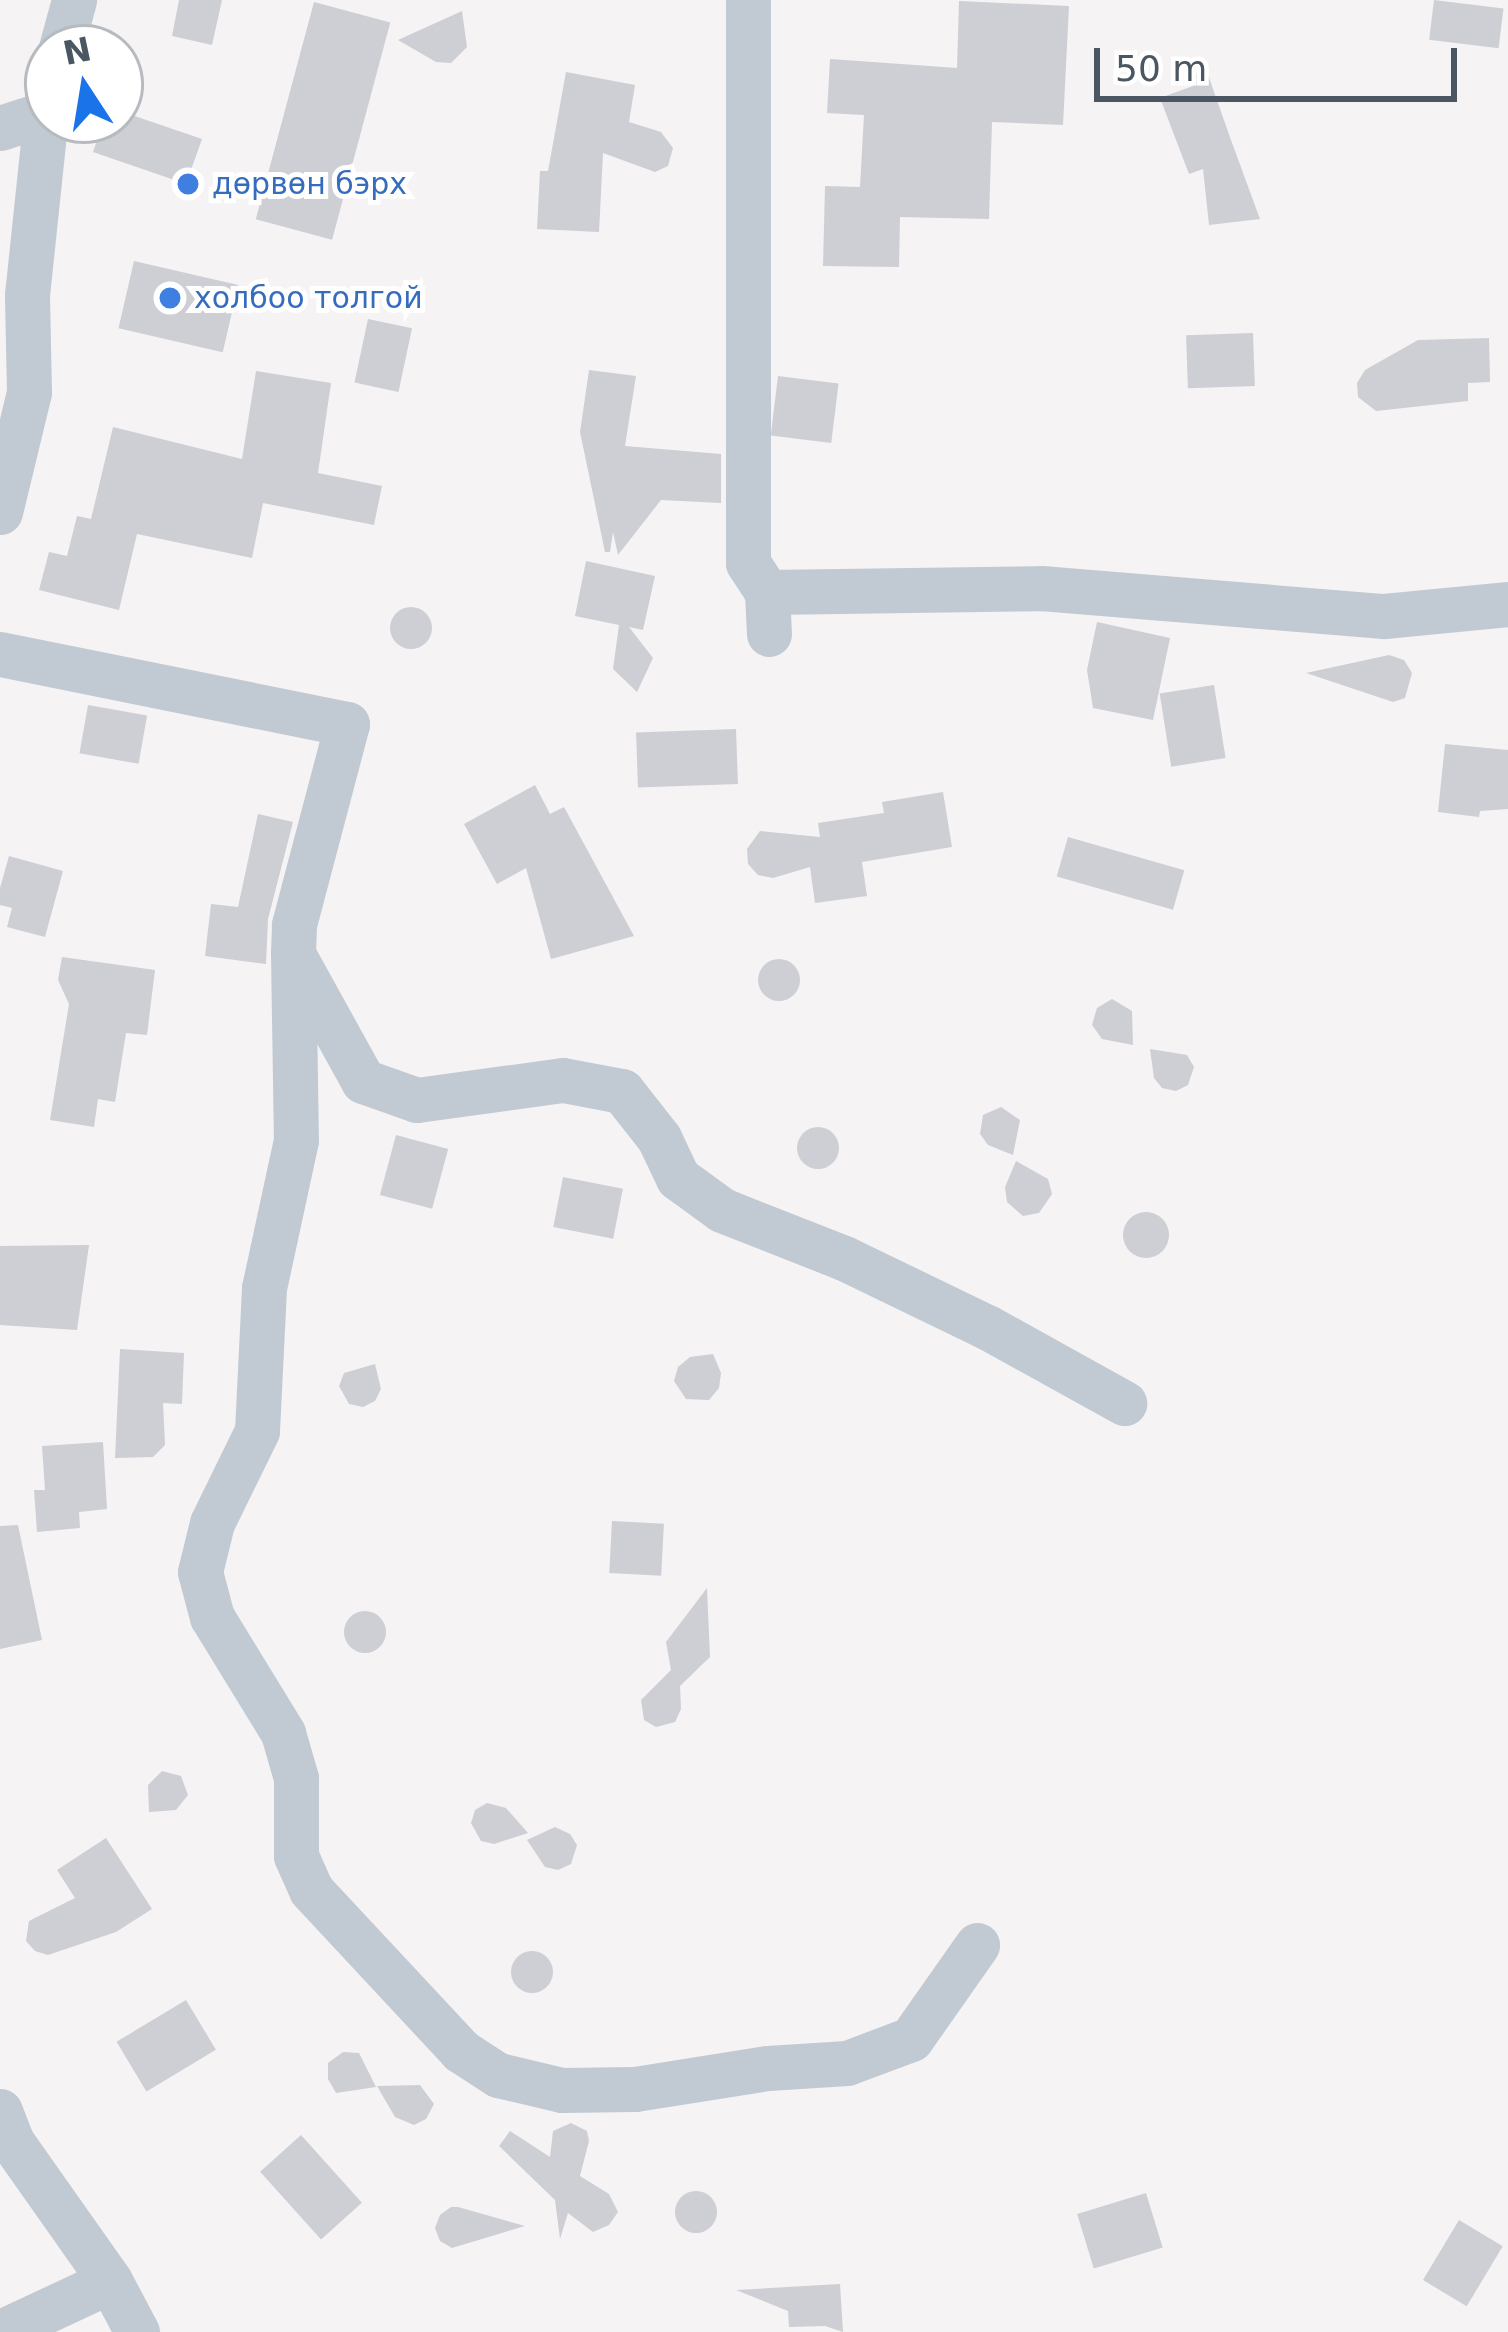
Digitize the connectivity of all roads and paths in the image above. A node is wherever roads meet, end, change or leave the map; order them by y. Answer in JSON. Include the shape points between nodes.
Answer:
{"nodes":[{"id":1,"x":748,"y":0,"type":"edge"},
{"id":2,"x":41,"y":144,"type":"edge"},
{"id":3,"x":7,"y":445,"type":"edge"},
{"id":4,"x":0,"y":512,"type":"edge"},
{"id":5,"x":1508,"y":604,"type":"edge"},
{"id":6,"x":0,"y":655,"type":"edge"},
{"id":7,"x":293,"y":954,"type":"junction"},
{"id":8,"x":1124,"y":1403,"type":"dead end"},
{"id":9,"x":977,"y":1945,"type":"dead end"},
{"id":10,"x":0,"y":2111,"type":"edge"},
{"id":11,"x":110,"y":2282,"type":"junction"},
{"id":12,"x":2,"y":2332,"type":"edge"},
{"id":13,"x":137,"y":2332,"type":"edge"}],
"edges":[{"from":1,"to":5,"type":"street","via":[[748,563],[768,613],[1041,588],[1384,616]]},
{"from":2,"to":3,"type":"street","via":[[27,295],[29,392]]},
{"from":3,"to":4,"type":"street"},
{"from":6,"to":7,"type":"street","via":[[347,724]]},
{"from":7,"to":8,"type":"street","via":[[363,1081],[417,1100],[562,1080],[622,1091],[678,1178],[722,1210],[844,1258]]},
{"from":7,"to":9,"type":"street","via":[[296,1140],[264,1288],[257,1431],[212,1523],[200,1572],[212,1617],[283,1733],[296,1778],[296,1856],[311,1890],[461,2051],[498,2074],[562,2090],[847,2063],[911,2039]]},
{"from":10,"to":11,"type":"street","via":[[12,2142]]},
{"from":11,"to":12,"type":"street"},
{"from":11,"to":13,"type":"street"}]}
